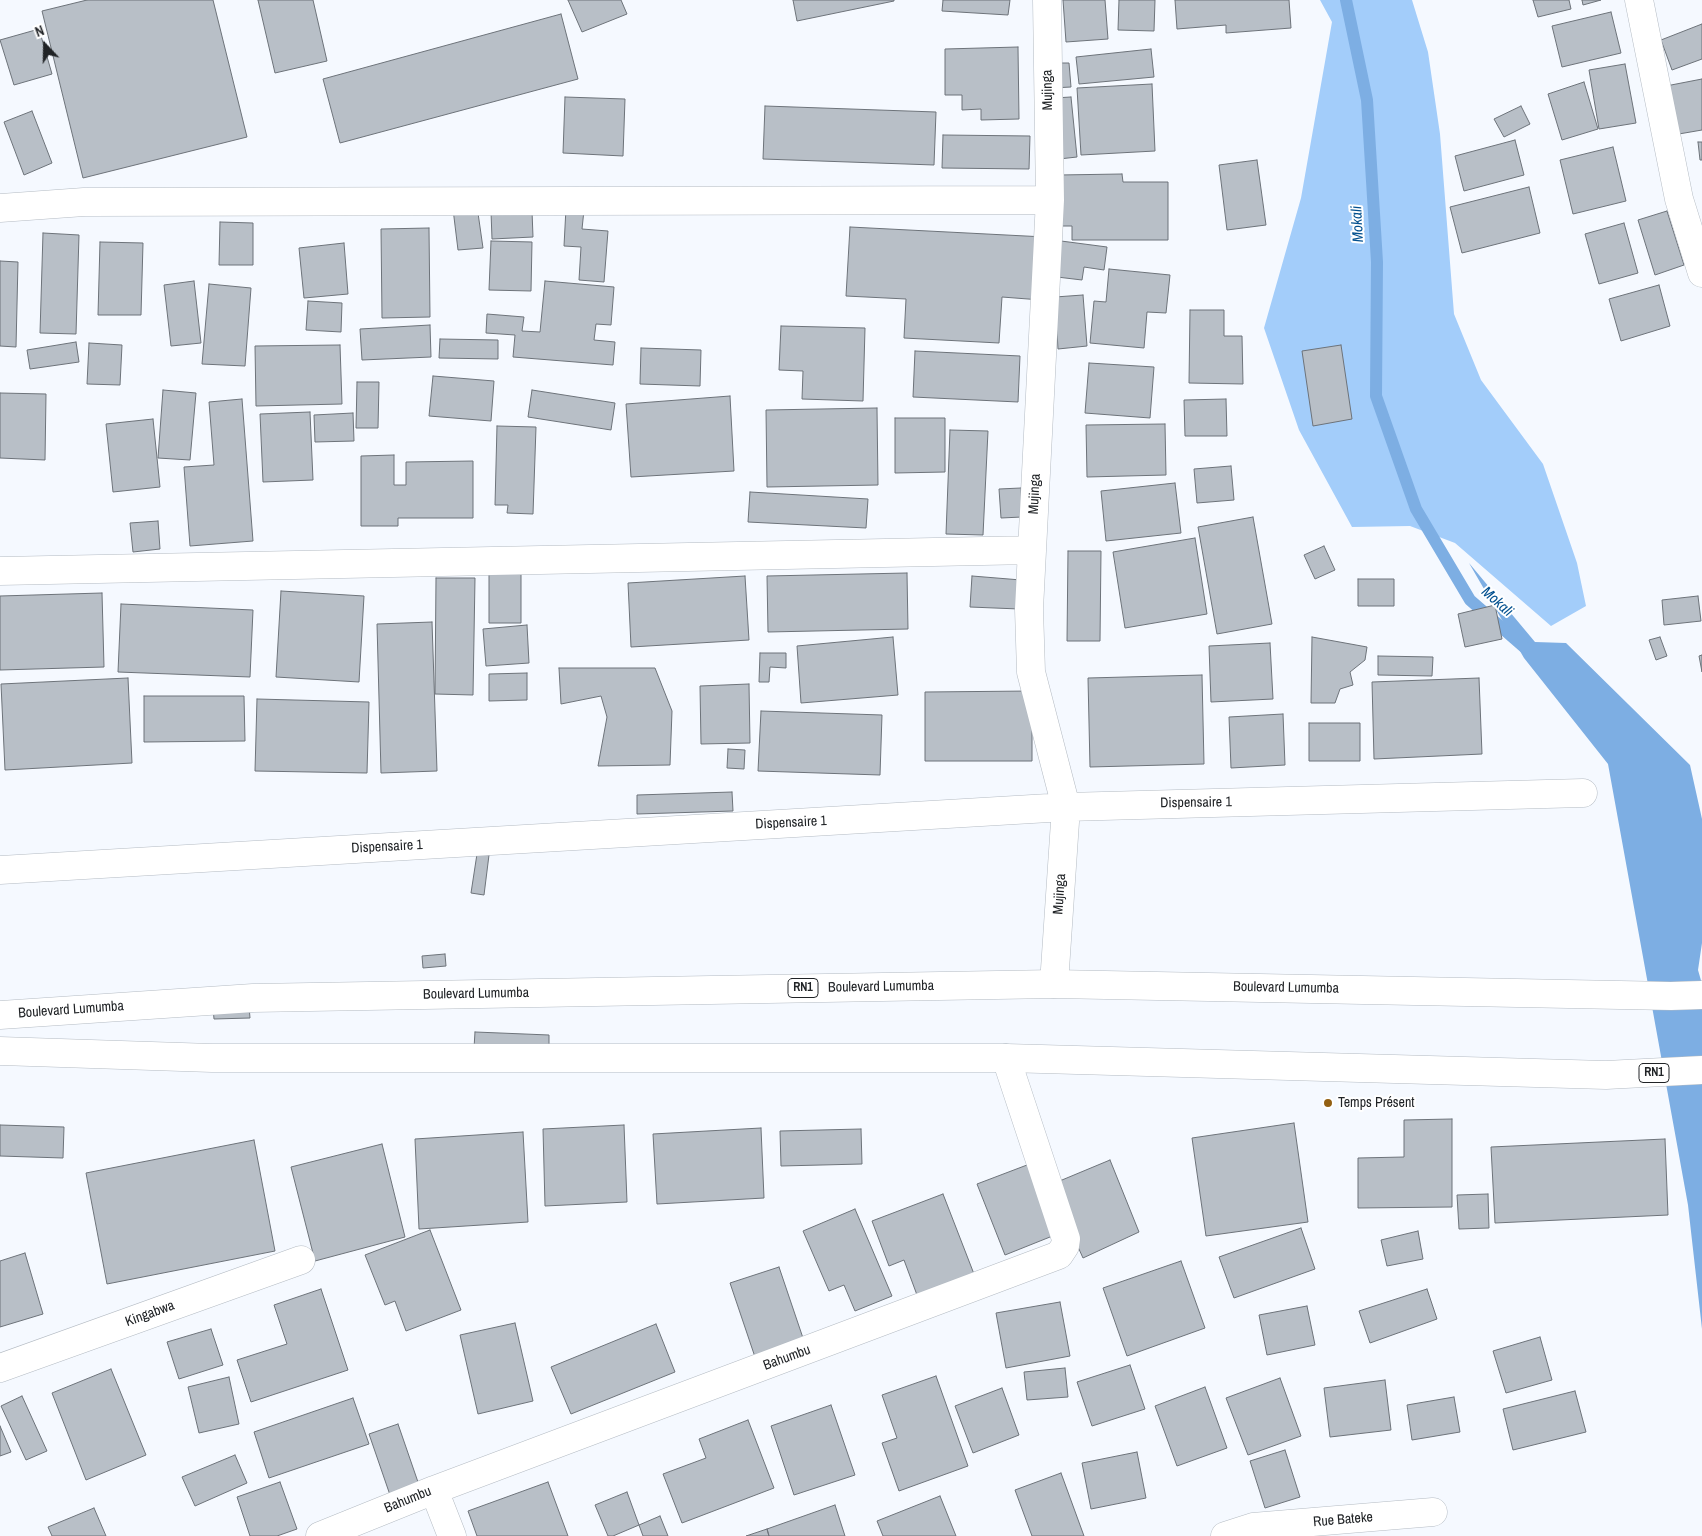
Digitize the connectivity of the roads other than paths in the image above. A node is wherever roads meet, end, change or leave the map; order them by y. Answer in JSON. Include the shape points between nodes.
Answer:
{"nodes":[{"id":1,"x":1047,"y":0,"type":"edge"},
{"id":2,"x":1639,"y":0,"type":"edge"},
{"id":3,"x":1050,"y":200,"type":"junction"},
{"id":4,"x":0,"y":208,"type":"edge"},
{"id":5,"x":1702,"y":273,"type":"edge"},
{"id":6,"x":1032,"y":550,"type":"junction"},
{"id":7,"x":0,"y":571,"type":"edge"},
{"id":8,"x":1583,"y":793,"type":"dead end"},
{"id":9,"x":1066,"y":807,"type":"junction"},
{"id":10,"x":0,"y":870,"type":"edge"},
{"id":11,"x":1054,"y":984,"type":"junction"},
{"id":12,"x":1702,"y":995,"type":"edge"},
{"id":13,"x":0,"y":1015,"type":"edge"},
{"id":14,"x":0,"y":1052,"type":"edge"},
{"id":15,"x":1006,"y":1058,"type":"junction"},
{"id":16,"x":1702,"y":1070,"type":"edge"},
{"id":17,"x":301,"y":1260,"type":"dead end"},
{"id":18,"x":0,"y":1368,"type":"edge"},
{"id":19,"x":434,"y":1490,"type":"junction"},
{"id":20,"x":1433,"y":1512,"type":"dead end"},
{"id":21,"x":320,"y":1536,"type":"edge"},
{"id":22,"x":452,"y":1536,"type":"edge"},
{"id":23,"x":1225,"y":1536,"type":"edge"}],
"edges":[{"from":1,"to":3,"type":"main road","name":"Mujinga"},
{"from":2,"to":5,"type":"main road","via":[[1679,199]]},
{"from":3,"to":4,"type":"main road","via":[[84,202]]},
{"from":3,"to":6,"type":"main road","name":"Mujinga"},
{"from":6,"to":7,"type":"main road"},
{"from":6,"to":9,"type":"main road","name":"Mujinga","via":[[1029,609],[1031,672]]},
{"from":8,"to":9,"type":"main road","name":"Dispensaire 1"},
{"from":9,"to":10,"type":"main road","name":"Dispensaire 1"},
{"from":9,"to":11,"type":"main road","name":"Mujinga"},
{"from":11,"to":12,"type":"main road","name":"Boulevard Lumumba","number":"RN1"},
{"from":11,"to":13,"type":"main road","name":"Boulevard Lumumba","number":"RN1","via":[[253,998]]},
{"from":14,"to":15,"type":"main road","number":"RN1","via":[[212,1058]]},
{"from":15,"to":16,"type":"main road","number":"RN1","via":[[1606,1075]]},
{"from":15,"to":19,"type":"main road","name":"Bahumbu","via":[[1066,1239],[1066,1246],[1059,1255]]},
{"from":17,"to":18,"type":"main road","name":"Kingabwa"},
{"from":19,"to":21,"type":"main road","name":"Bahumbu"},
{"from":19,"to":22,"type":"main road"},
{"from":20,"to":23,"type":"main road","name":"Rue Bateke","via":[[1254,1527]]}]}
